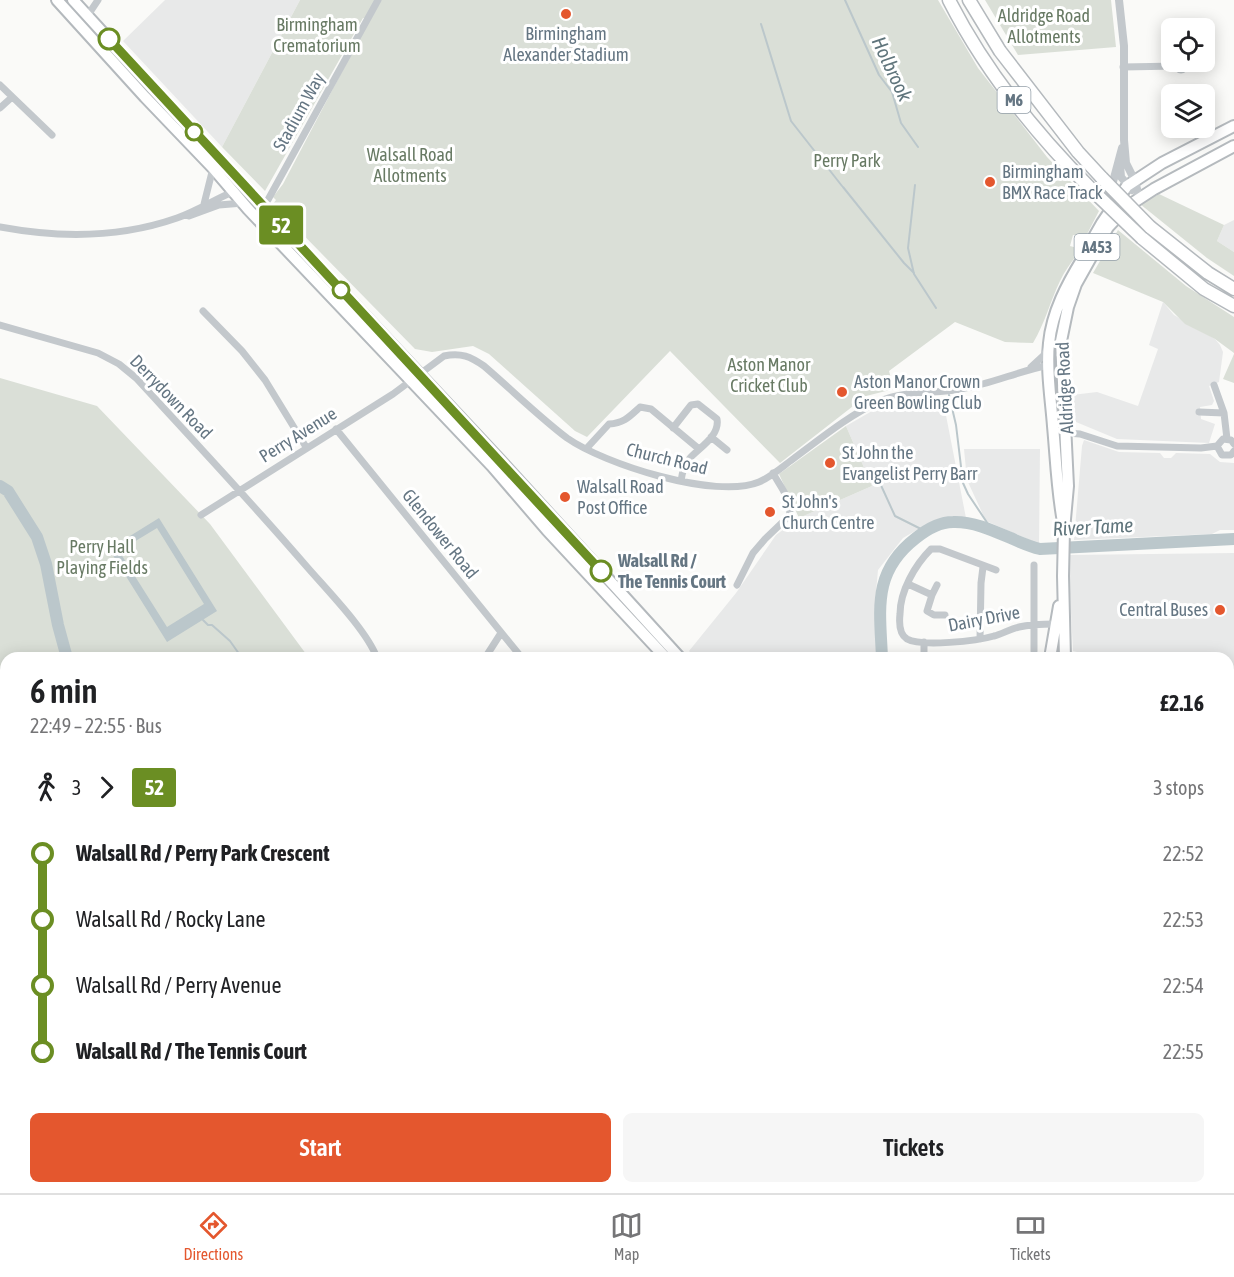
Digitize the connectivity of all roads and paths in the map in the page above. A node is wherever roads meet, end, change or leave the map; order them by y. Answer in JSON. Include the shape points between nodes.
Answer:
{"nodes":[{"id":1,"x":57,"y":0,"type":"edge"},
{"id":2,"x":73,"y":0,"type":"edge"},
{"id":3,"x":98,"y":0,"type":"edge"},
{"id":4,"x":378,"y":0,"type":"edge"},
{"id":5,"x":949,"y":0,"type":"edge"},
{"id":6,"x":969,"y":0,"type":"edge"},
{"id":7,"x":1120,"y":0,"type":"edge"},
{"id":8,"x":90,"y":12,"type":"dead end"},
{"id":9,"x":1161,"y":66,"type":"edge"},
{"id":10,"x":1123,"y":67,"type":"junction"},
{"id":11,"x":0,"y":85,"type":"edge"},
{"id":12,"x":11,"y":98,"type":"junction"},
{"id":13,"x":0,"y":108,"type":"edge"},
{"id":14,"x":1234,"y":126,"type":"edge"},
{"id":15,"x":52,"y":135,"type":"dead end"},
{"id":16,"x":1124,"y":140,"type":"junction"},
{"id":17,"x":1234,"y":145,"type":"edge"},
{"id":18,"x":1189,"y":150,"type":"junction"},
{"id":19,"x":1120,"y":155,"type":"junction"},
{"id":20,"x":213,"y":168,"type":"junction"},
{"id":21,"x":1131,"y":183,"type":"junction"},
{"id":22,"x":245,"y":187,"type":"junction"},
{"id":23,"x":233,"y":192,"type":"junction"},
{"id":24,"x":1139,"y":197,"type":"junction"},
{"id":25,"x":243,"y":203,"type":"junction"},
{"id":26,"x":204,"y":204,"type":"junction"},
{"id":27,"x":264,"y":207,"type":"junction"},
{"id":28,"x":180,"y":216,"type":"junction"},
{"id":29,"x":262,"y":221,"type":"junction"},
{"id":30,"x":1102,"y":223,"type":"junction"},
{"id":31,"x":0,"y":227,"type":"edge"},
{"id":32,"x":1234,"y":289,"type":"edge"},
{"id":33,"x":1234,"y":306,"type":"edge"},
{"id":34,"x":203,"y":311,"type":"dead end"},
{"id":35,"x":0,"y":325,"type":"edge"},
{"id":36,"x":1061,"y":341,"type":"junction"},
{"id":37,"x":1049,"y":345,"type":"junction"},
{"id":38,"x":1049,"y":365,"type":"junction"},
{"id":39,"x":1029,"y":369,"type":"junction"},
{"id":40,"x":414,"y":377,"type":"junction"},
{"id":41,"x":1214,"y":385,"type":"dead end"},
{"id":42,"x":1199,"y":412,"type":"dead end"},
{"id":43,"x":1224,"y":413,"type":"junction"},
{"id":44,"x":673,"y":428,"type":"junction"},
{"id":45,"x":336,"y":429,"type":"junction"},
{"id":46,"x":1054,"y":433,"type":"junction"},
{"id":47,"x":1067,"y":433,"type":"junction"},
{"id":48,"x":711,"y":437,"type":"junction"},
{"id":49,"x":1227,"y":439,"type":"junction"},
{"id":50,"x":1234,"y":444,"type":"edge"},
{"id":51,"x":1217,"y":446,"type":"junction"},
{"id":52,"x":306,"y":447,"type":"junction"},
{"id":53,"x":586,"y":449,"type":"junction"},
{"id":54,"x":699,"y":449,"type":"junction"},
{"id":55,"x":727,"y":450,"type":"dead end"},
{"id":56,"x":1234,"y":451,"type":"edge"},
{"id":57,"x":773,"y":473,"type":"junction"},
{"id":58,"x":681,"y":481,"type":"junction"},
{"id":59,"x":238,"y":490,"type":"junction"},
{"id":60,"x":201,"y":515,"type":"dead end"},
{"id":61,"x":1064,"y":530,"type":"junction"},
{"id":62,"x":1034,"y":565,"type":"dead end"},
{"id":63,"x":983,"y":567,"type":"junction"},
{"id":64,"x":996,"y":570,"type":"dead end"},
{"id":65,"x":1063,"y":576,"type":"junction"},
{"id":66,"x":908,"y":584,"type":"junction"},
{"id":67,"x":737,"y":585,"type":"dead end"},
{"id":68,"x":938,"y":585,"type":"dead end"},
{"id":69,"x":932,"y":595,"type":"junction"},
{"id":70,"x":945,"y":615,"type":"dead end"},
{"id":71,"x":1056,"y":624,"type":"junction"},
{"id":72,"x":1034,"y":625,"type":"junction"},
{"id":73,"x":501,"y":633,"type":"junction"},
{"id":74,"x":980,"y":639,"type":"junction"},
{"id":75,"x":924,"y":642,"type":"junction"},
{"id":76,"x":1034,"y":651,"type":"dead end"},
{"id":77,"x":373,"y":652,"type":"edge"},
{"id":78,"x":489,"y":652,"type":"edge"},
{"id":79,"x":517,"y":652,"type":"edge"},
{"id":80,"x":661,"y":652,"type":"edge"},
{"id":81,"x":674,"y":652,"type":"edge"},
{"id":82,"x":924,"y":652,"type":"edge"},
{"id":83,"x":1050,"y":652,"type":"edge"},
{"id":84,"x":1065,"y":652,"type":"edge"}],
"edges":[{"from":1,"to":20,"type":"main road"},
{"from":2,"to":22,"type":"main road"},
{"from":3,"to":8,"type":"street"},
{"from":4,"to":27,"type":"street","name":"Stadium Way"},
{"from":5,"to":33,"type":"highway","number":"M6","bridge":true,"via":[[985,63],[1054,152],[1142,238],[1204,289]]},
{"from":6,"to":32,"type":"highway","number":"M6","bridge":true,"via":[[1000,51],[1078,152],[1150,227]]},
{"from":7,"to":10,"type":"street","name":"Aldridge Road"},
{"from":9,"to":10,"type":"street"},
{"from":10,"to":16,"type":"street","name":"Aldridge Road"},
{"from":11,"to":12,"type":"street"},
{"from":12,"to":13,"type":"street"},
{"from":12,"to":15,"type":"street"},
{"from":14,"to":18,"type":"main road","number":"A453"},
{"from":16,"to":19,"type":"street","name":"Aldridge Road"},
{"from":16,"to":21,"type":"street","name":"Aldridge Road"},
{"from":17,"to":18,"type":"main road","via":[[1193,160]]},
{"from":17,"to":24,"type":"main road","number":"A453"},
{"from":18,"to":21,"type":"main road","number":"A453"},
{"from":19,"to":21,"type":"street","name":"Aldridge Road","via":[[1121,177]]},
{"from":19,"to":30,"type":"street","name":"Aldridge Road"},
{"from":20,"to":23,"type":"main road"},
{"from":20,"to":26,"type":"street"},
{"from":21,"to":24,"type":"street","name":"Aldridge Road"},
{"from":21,"to":30,"type":"main road","name":"Aldridge Road","number":"A453"},
{"from":22,"to":23,"type":"street"},
{"from":22,"to":27,"type":"main road"},
{"from":23,"to":25,"type":"main road"},
{"from":23,"to":26,"type":"street"},
{"from":24,"to":36,"type":"main road","name":"Aldridge Road","number":"A453","via":[[1108,227],[1090,258],[1076,284]]},
{"from":25,"to":28,"type":"street"},
{"from":25,"to":29,"type":"main road"},
{"from":26,"to":28,"type":"street"},
{"from":27,"to":29,"type":"main road"},
{"from":27,"to":40,"type":"main road"},
{"from":28,"to":31,"type":"street","via":[[142,228],[94,234],[36,234]]},
{"from":29,"to":40,"type":"main road"},
{"from":30,"to":37,"type":"main road","name":"Aldridge Road","number":"A453","via":[[1066,286]]},
{"from":34,"to":52,"type":"street","via":[[265,380]]},
{"from":35,"to":59,"type":"street","name":"Derrydown Road","via":[[98,353],[119,364]]},
{"from":36,"to":38,"type":"main road"},
{"from":36,"to":47,"type":"main road","name":"Aldridge Road","number":"A453"},
{"from":37,"to":38,"type":"main road","name":"Aldridge Road","number":"A453"},
{"from":37,"to":39,"type":"street"},
{"from":38,"to":39,"type":"street","name":"Church Road"},
{"from":38,"to":46,"type":"main road","name":"Aldridge Road","number":"A453"},
{"from":39,"to":57,"type":"street","name":"Church Road","via":[[961,389],[877,402]]},
{"from":40,"to":45,"type":"street","name":"Perry Avenue"},
{"from":40,"to":53,"type":"street","name":"Church Road","via":[[444,356],[454,353],[470,357]]},
{"from":40,"to":80,"type":"main road","via":[[547,530]]},
{"from":40,"to":81,"type":"main road"},
{"from":41,"to":43,"type":"street"},
{"from":42,"to":43,"type":"street"},
{"from":43,"to":49,"type":"street"},
{"from":44,"to":48,"type":"street","via":[[691,405],[698,404],[717,419]]},
{"from":44,"to":53,"type":"street","via":[[651,409],[640,407],[625,421],[609,424]]},
{"from":44,"to":54,"type":"street"},
{"from":45,"to":52,"type":"street","name":"Perry Avenue"},
{"from":45,"to":73,"type":"street","name":"Glendower Road"},
{"from":46,"to":47,"type":"main road"},
{"from":46,"to":61,"type":"main road","name":"Aldridge Road","number":"A453"},
{"from":47,"to":51,"type":"street","via":[[1117,446]]},
{"from":47,"to":61,"type":"main road","name":"Aldridge Road","number":"A453"},
{"from":48,"to":54,"type":"street"},
{"from":48,"to":55,"type":"street"},
{"from":49,"to":50,"type":"street"},
{"from":49,"to":51,"type":"street"},
{"from":51,"to":56,"type":"street","via":[[1222,455]]},
{"from":52,"to":59,"type":"street","name":"Perry Avenue"},
{"from":53,"to":58,"type":"street","name":"Church Road","via":[[643,472]]},
{"from":54,"to":58,"type":"street","via":[[683,468]]},
{"from":57,"to":58,"type":"street","name":"Church Road","via":[[758,482],[735,485]]},
{"from":57,"to":67,"type":"street","via":[[791,511],[753,553]]},
{"from":59,"to":60,"type":"street","name":"Perry Avenue"},
{"from":59,"to":77,"type":"street","name":"Derrydown Road","via":[[331,594]]},
{"from":61,"to":65,"type":"main road","name":"Aldridge Road","number":"A453"},
{"from":62,"to":72,"type":"street"},
{"from":63,"to":64,"type":"street","name":"Dairy Drive"},
{"from":63,"to":66,"type":"street","name":"Dairy Drive","via":[[931,549]]},
{"from":63,"to":74,"type":"street"},
{"from":65,"to":71,"type":"main road","name":"Aldridge Road","number":"A453"},
{"from":65,"to":84,"type":"main road","name":"Aldridge Road","number":"A453"},
{"from":66,"to":69,"type":"street"},
{"from":66,"to":75,"type":"street","name":"Dairy Drive","via":[[899,611],[900,630],[906,638]]},
{"from":68,"to":69,"type":"street"},
{"from":69,"to":70,"type":"street","via":[[927,611]]},
{"from":71,"to":72,"type":"street","name":"Dairy Drive"},
{"from":71,"to":83,"type":"main road","name":"Aldridge Road","number":"A453"},
{"from":72,"to":74,"type":"street","name":"Dairy Drive"},
{"from":72,"to":76,"type":"street"},
{"from":73,"to":78,"type":"street"},
{"from":73,"to":79,"type":"street","name":"Glendower Road"},
{"from":74,"to":75,"type":"street","name":"Dairy Drive"},
{"from":75,"to":82,"type":"street"}]}
